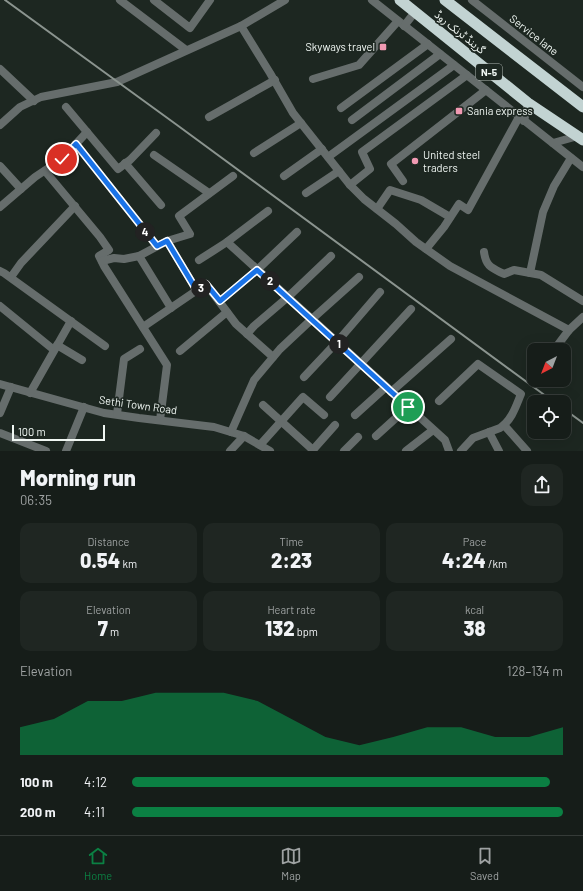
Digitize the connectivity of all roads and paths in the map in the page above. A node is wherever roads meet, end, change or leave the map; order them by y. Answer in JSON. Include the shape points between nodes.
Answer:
{"nodes":[{"id":1,"x":120,"y":0,"type":"edge"},
{"id":2,"x":154,"y":0,"type":"edge"},
{"id":3,"x":210,"y":0,"type":"edge"},
{"id":4,"x":285,"y":0,"type":"edge"},
{"id":5,"x":372,"y":0,"type":"edge"},
{"id":6,"x":400,"y":0,"type":"edge"},
{"id":7,"x":445,"y":0,"type":"edge"},
{"id":8,"x":472,"y":0,"type":"edge"},
{"id":9,"x":415,"y":12,"type":"junction"},
{"id":10,"x":401,"y":23,"type":"junction"},
{"id":11,"x":241,"y":26,"type":"junction"},
{"id":12,"x":428,"y":44,"type":"junction"},
{"id":13,"x":186,"y":50,"type":"junction"},
{"id":14,"x":440,"y":54,"type":"junction"},
{"id":15,"x":454,"y":65,"type":"junction"},
{"id":16,"x":0,"y":68,"type":"edge"},
{"id":17,"x":467,"y":75,"type":"junction"},
{"id":18,"x":313,"y":79,"type":"dead end"},
{"id":19,"x":275,"y":80,"type":"junction"},
{"id":20,"x":583,"y":87,"type":"edge"},
{"id":21,"x":486,"y":90,"type":"junction"},
{"id":22,"x":34,"y":101,"type":"junction"},
{"id":23,"x":528,"y":103,"type":"junction"},
{"id":24,"x":66,"y":107,"type":"dead end"},
{"id":25,"x":583,"y":107,"type":"edge"},
{"id":26,"x":341,"y":108,"type":"dead end"},
{"id":27,"x":209,"y":117,"type":"dead end"},
{"id":28,"x":522,"y":119,"type":"junction"},
{"id":29,"x":352,"y":120,"type":"dead end"},
{"id":30,"x":301,"y":123,"type":"junction"},
{"id":31,"x":0,"y":125,"type":"edge"},
{"id":32,"x":87,"y":132,"type":"junction"},
{"id":33,"x":156,"y":133,"type":"dead end"},
{"id":34,"x":580,"y":138,"type":"edge"},
{"id":35,"x":553,"y":143,"type":"junction"},
{"id":36,"x":76,"y":144,"type":"junction"},
{"id":37,"x":322,"y":149,"type":"junction"},
{"id":38,"x":254,"y":154,"type":"dead end"},
{"id":39,"x":154,"y":155,"type":"dead end"},
{"id":40,"x":328,"y":157,"type":"junction"},
{"id":41,"x":571,"y":158,"type":"junction"},
{"id":42,"x":125,"y":163,"type":"junction"},
{"id":43,"x":0,"y":166,"type":"edge"},
{"id":44,"x":583,"y":167,"type":"edge"},
{"id":45,"x":45,"y":171,"type":"junction"},
{"id":46,"x":339,"y":171,"type":"junction"},
{"id":47,"x":232,"y":176,"type":"dead end"},
{"id":48,"x":284,"y":176,"type":"dead end"},
{"id":49,"x":403,"y":181,"type":"dead end"},
{"id":50,"x":350,"y":185,"type":"junction"},
{"id":51,"x":21,"y":189,"type":"junction"},
{"id":52,"x":209,"y":193,"type":"junction"},
{"id":53,"x":306,"y":193,"type":"dead end"},
{"id":54,"x":161,"y":205,"type":"dead end"},
{"id":55,"x":75,"y":206,"type":"junction"},
{"id":56,"x":0,"y":208,"type":"edge"},
{"id":57,"x":377,"y":209,"type":"junction"},
{"id":58,"x":268,"y":211,"type":"dead end"},
{"id":59,"x":450,"y":217,"type":"junction"},
{"id":60,"x":297,"y":232,"type":"dead end"},
{"id":61,"x":167,"y":241,"type":"junction"},
{"id":62,"x":227,"y":242,"type":"junction"},
{"id":63,"x":157,"y":246,"type":"junction"},
{"id":64,"x":426,"y":249,"type":"junction"},
{"id":65,"x":484,"y":252,"type":"dead end"},
{"id":66,"x":139,"y":256,"type":"junction"},
{"id":67,"x":331,"y":256,"type":"dead end"},
{"id":68,"x":199,"y":260,"type":"dead end"},
{"id":69,"x":102,"y":261,"type":"junction"},
{"id":70,"x":257,"y":270,"type":"junction"},
{"id":71,"x":0,"y":271,"type":"edge"},
{"id":72,"x":530,"y":273,"type":"junction"},
{"id":73,"x":11,"y":277,"type":"junction"},
{"id":74,"x":359,"y":277,"type":"dead end"},
{"id":75,"x":197,"y":291,"type":"junction"},
{"id":76,"x":380,"y":292,"type":"dead end"},
{"id":77,"x":288,"y":297,"type":"junction"},
{"id":78,"x":220,"y":301,"type":"junction"},
{"id":79,"x":583,"y":301,"type":"edge"},
{"id":80,"x":0,"y":306,"type":"edge"},
{"id":81,"x":171,"y":308,"type":"junction"},
{"id":82,"x":411,"y":309,"type":"dead end"},
{"id":83,"x":227,"y":312,"type":"junction"},
{"id":84,"x":583,"y":318,"type":"edge"},
{"id":85,"x":312,"y":319,"type":"junction"},
{"id":86,"x":72,"y":321,"type":"junction"},
{"id":87,"x":143,"y":327,"type":"junction"},
{"id":88,"x":569,"y":330,"type":"junction"},
{"id":89,"x":247,"y":334,"type":"junction"},
{"id":90,"x":451,"y":339,"type":"dead end"},
{"id":91,"x":337,"y":342,"type":"junction"},
{"id":92,"x":559,"y":343,"type":"edge"},
{"id":93,"x":105,"y":346,"type":"dead end"},
{"id":94,"x":55,"y":347,"type":"junction"},
{"id":95,"x":140,"y":349,"type":"dead end"},
{"id":96,"x":180,"y":352,"type":"dead end"},
{"id":97,"x":273,"y":357,"type":"junction"},
{"id":98,"x":82,"y":360,"type":"dead end"},
{"id":99,"x":360,"y":363,"type":"junction"},
{"id":100,"x":304,"y":377,"type":"dead end"},
{"id":101,"x":0,"y":384,"type":"edge"},
{"id":102,"x":11,"y":387,"type":"junction"},
{"id":103,"x":389,"y":390,"type":"junction"},
{"id":104,"x":30,"y":393,"type":"junction"},
{"id":105,"x":330,"y":397,"type":"dead end"},
{"id":106,"x":439,"y":402,"type":"dead end"},
{"id":107,"x":263,"y":405,"type":"dead end"},
{"id":108,"x":84,"y":407,"type":"junction"},
{"id":109,"x":408,"y":407,"type":"junction"},
{"id":110,"x":0,"y":413,"type":"edge"},
{"id":111,"x":117,"y":414,"type":"junction"},
{"id":112,"x":324,"y":415,"type":"dead end"},
{"id":113,"x":355,"y":415,"type":"dead end"},
{"id":114,"x":160,"y":420,"type":"junction"},
{"id":115,"x":281,"y":422,"type":"junction"},
{"id":116,"x":335,"y":425,"type":"dead end"},
{"id":117,"x":504,"y":425,"type":"junction"},
{"id":118,"x":433,"y":430,"type":"junction"},
{"id":119,"x":231,"y":432,"type":"junction"},
{"id":120,"x":489,"y":432,"type":"junction"},
{"id":121,"x":0,"y":433,"type":"edge"},
{"id":122,"x":244,"y":436,"type":"junction"},
{"id":123,"x":358,"y":436,"type":"dead end"},
{"id":124,"x":376,"y":436,"type":"dead end"},
{"id":125,"x":260,"y":445,"type":"junction"},
{"id":126,"x":312,"y":450,"type":"edge"},
{"id":127,"x":46,"y":451,"type":"edge"},
{"id":128,"x":66,"y":451,"type":"edge"},
{"id":129,"x":230,"y":451,"type":"edge"},
{"id":130,"x":270,"y":451,"type":"edge"},
{"id":131,"x":344,"y":451,"type":"edge"},
{"id":132,"x":406,"y":451,"type":"edge"},
{"id":133,"x":449,"y":451,"type":"edge"},
{"id":134,"x":461,"y":451,"type":"edge"},
{"id":135,"x":500,"y":451,"type":"edge"},
{"id":136,"x":527,"y":451,"type":"edge"}],
"edges":[{"from":1,"to":13,"type":"street"},
{"from":2,"to":3,"type":"street","via":[[190,28]]},
{"from":4,"to":11,"type":"street"},
{"from":5,"to":10,"type":"street"},
{"from":6,"to":9,"type":"highway","name":"گرینڈ ٹرنک روڈ","number":"N-5"},
{"from":7,"to":25,"type":"highway","name":"گرینڈ ٹرنک روڈ","number":"N-5"},
{"from":8,"to":20,"type":"street","name":"Service lane"},
{"from":9,"to":10,"type":"street"},
{"from":9,"to":23,"type":"highway","name":"گرینڈ ٹرنک روڈ","number":"N-5"},
{"from":10,"to":12,"type":"street"},
{"from":10,"to":18,"type":"street","via":[[359,65]]},
{"from":11,"to":13,"type":"street"},
{"from":11,"to":19,"type":"street"},
{"from":12,"to":14,"type":"street"},
{"from":12,"to":26,"type":"street"},
{"from":13,"to":22,"type":"street","via":[[117,82],[41,97]]},
{"from":14,"to":15,"type":"street"},
{"from":14,"to":29,"type":"street"},
{"from":15,"to":17,"type":"street"},
{"from":15,"to":40,"type":"street"},
{"from":16,"to":22,"type":"street"},
{"from":17,"to":21,"type":"street"},
{"from":17,"to":50,"type":"street","via":[[362,152],[370,169]]},
{"from":19,"to":27,"type":"street"},
{"from":19,"to":30,"type":"street"},
{"from":21,"to":28,"type":"street"},
{"from":21,"to":49,"type":"street","via":[[391,164]]},
{"from":22,"to":31,"type":"street","via":[[20,107]]},
{"from":23,"to":28,"type":"street"},
{"from":23,"to":34,"type":"highway","name":"گرینڈ ٹرنک روڈ","number":"N-5"},
{"from":24,"to":32,"type":"street"},
{"from":28,"to":35,"type":"street"},
{"from":28,"to":59,"type":"street","via":[[468,210],[459,204]]},
{"from":30,"to":37,"type":"street"},
{"from":30,"to":38,"type":"street"},
{"from":32,"to":36,"type":"street"},
{"from":32,"to":42,"type":"street","via":[[118,169]]},
{"from":33,"to":42,"type":"street"},
{"from":34,"to":35,"type":"street"},
{"from":35,"to":41,"type":"street"},
{"from":36,"to":45,"type":"street","via":[[62,159]]},
{"from":36,"to":63,"type":"street"},
{"from":37,"to":40,"type":"street"},
{"from":37,"to":48,"type":"street"},
{"from":39,"to":52,"type":"street"},
{"from":40,"to":46,"type":"street"},
{"from":41,"to":44,"type":"street"},
{"from":41,"to":72,"type":"street","via":[[554,186],[544,212]]},
{"from":42,"to":54,"type":"street"},
{"from":43,"to":51,"type":"street"},
{"from":45,"to":51,"type":"street"},
{"from":45,"to":55,"type":"street"},
{"from":46,"to":50,"type":"street"},
{"from":46,"to":53,"type":"street"},
{"from":47,"to":52,"type":"street"},
{"from":50,"to":57,"type":"street"},
{"from":51,"to":56,"type":"street"},
{"from":52,"to":61,"type":"street","via":[[179,216],[190,234]]},
{"from":55,"to":69,"type":"street","via":[[109,250],[99,256]]},
{"from":55,"to":73,"type":"street","via":[[21,262]]},
{"from":57,"to":59,"type":"street","via":[[390,190],[421,200]]},
{"from":57,"to":64,"type":"street"},
{"from":58,"to":62,"type":"street"},
{"from":59,"to":64,"type":"street"},
{"from":60,"to":70,"type":"street"},
{"from":61,"to":63,"type":"street"},
{"from":61,"to":75,"type":"street"},
{"from":62,"to":68,"type":"street"},
{"from":62,"to":70,"type":"street"},
{"from":63,"to":66,"type":"street"},
{"from":64,"to":88,"type":"street","via":[[450,266]]},
{"from":65,"to":72,"type":"street","via":[[491,268],[504,274],[514,270]]},
{"from":66,"to":69,"type":"street"},
{"from":66,"to":81,"type":"street"},
{"from":67,"to":77,"type":"street"},
{"from":69,"to":87,"type":"street"},
{"from":70,"to":77,"type":"street"},
{"from":70,"to":78,"type":"street"},
{"from":71,"to":73,"type":"street"},
{"from":72,"to":79,"type":"street","via":[[541,275]]},
{"from":73,"to":86,"type":"street"},
{"from":74,"to":85,"type":"street"},
{"from":75,"to":78,"type":"street","via":[[206,284]]},
{"from":75,"to":81,"type":"street"},
{"from":76,"to":91,"type":"street"},
{"from":77,"to":85,"type":"street"},
{"from":77,"to":89,"type":"street"},
{"from":78,"to":83,"type":"street"},
{"from":80,"to":94,"type":"street"},
{"from":81,"to":87,"type":"street"},
{"from":82,"to":99,"type":"street"},
{"from":83,"to":89,"type":"street"},
{"from":83,"to":96,"type":"street"},
{"from":84,"to":88,"type":"street"},
{"from":85,"to":91,"type":"street"},
{"from":85,"to":97,"type":"street"},
{"from":86,"to":93,"type":"street"},
{"from":86,"to":94,"type":"street"},
{"from":87,"to":114,"type":"street","via":[[168,365]]},
{"from":88,"to":92,"type":"street"},
{"from":89,"to":97,"type":"street"},
{"from":90,"to":103,"type":"street"},
{"from":91,"to":99,"type":"street"},
{"from":91,"to":100,"type":"street"},
{"from":94,"to":98,"type":"street"},
{"from":94,"to":104,"type":"street"},
{"from":95,"to":111,"type":"street","via":[[124,358]]},
{"from":97,"to":119,"type":"street","via":[[254,380]]},
{"from":99,"to":103,"type":"street"},
{"from":99,"to":105,"type":"street"},
{"from":101,"to":102,"type":"street","name":"Sethi Town Road"},
{"from":102,"to":104,"type":"street","name":"Sethi Town Road"},
{"from":102,"to":110,"type":"street"},
{"from":103,"to":109,"type":"street"},
{"from":103,"to":113,"type":"street"},
{"from":104,"to":108,"type":"street","name":"Sethi Town Road"},
{"from":106,"to":117,"type":"street","via":[[478,364],[521,394]]},
{"from":107,"to":115,"type":"street"},
{"from":108,"to":111,"type":"street","name":"Sethi Town Road"},
{"from":108,"to":128,"type":"street"},
{"from":109,"to":118,"type":"street"},
{"from":109,"to":124,"type":"street"},
{"from":111,"to":114,"type":"street","name":"Sethi Town Road"},
{"from":112,"to":115,"type":"street","via":[[303,397]]},
{"from":114,"to":119,"type":"street","name":"Sethi Town Road","via":[[214,426]]},
{"from":115,"to":125,"type":"street"},
{"from":115,"to":126,"type":"street"},
{"from":116,"to":126,"type":"street"},
{"from":117,"to":120,"type":"street"},
{"from":117,"to":136,"type":"street"},
{"from":118,"to":132,"type":"street"},
{"from":118,"to":133,"type":"street","via":[[445,440]]},
{"from":119,"to":122,"type":"street","name":"Sethi Town Road"},
{"from":120,"to":134,"type":"street","via":[[473,438]]},
{"from":120,"to":135,"type":"street"},
{"from":121,"to":127,"type":"street"},
{"from":122,"to":125,"type":"street","name":"Sethi Town Road"},
{"from":122,"to":129,"type":"street"},
{"from":123,"to":131,"type":"street"},
{"from":125,"to":130,"type":"street","name":"Sethi Town Road"}]}
